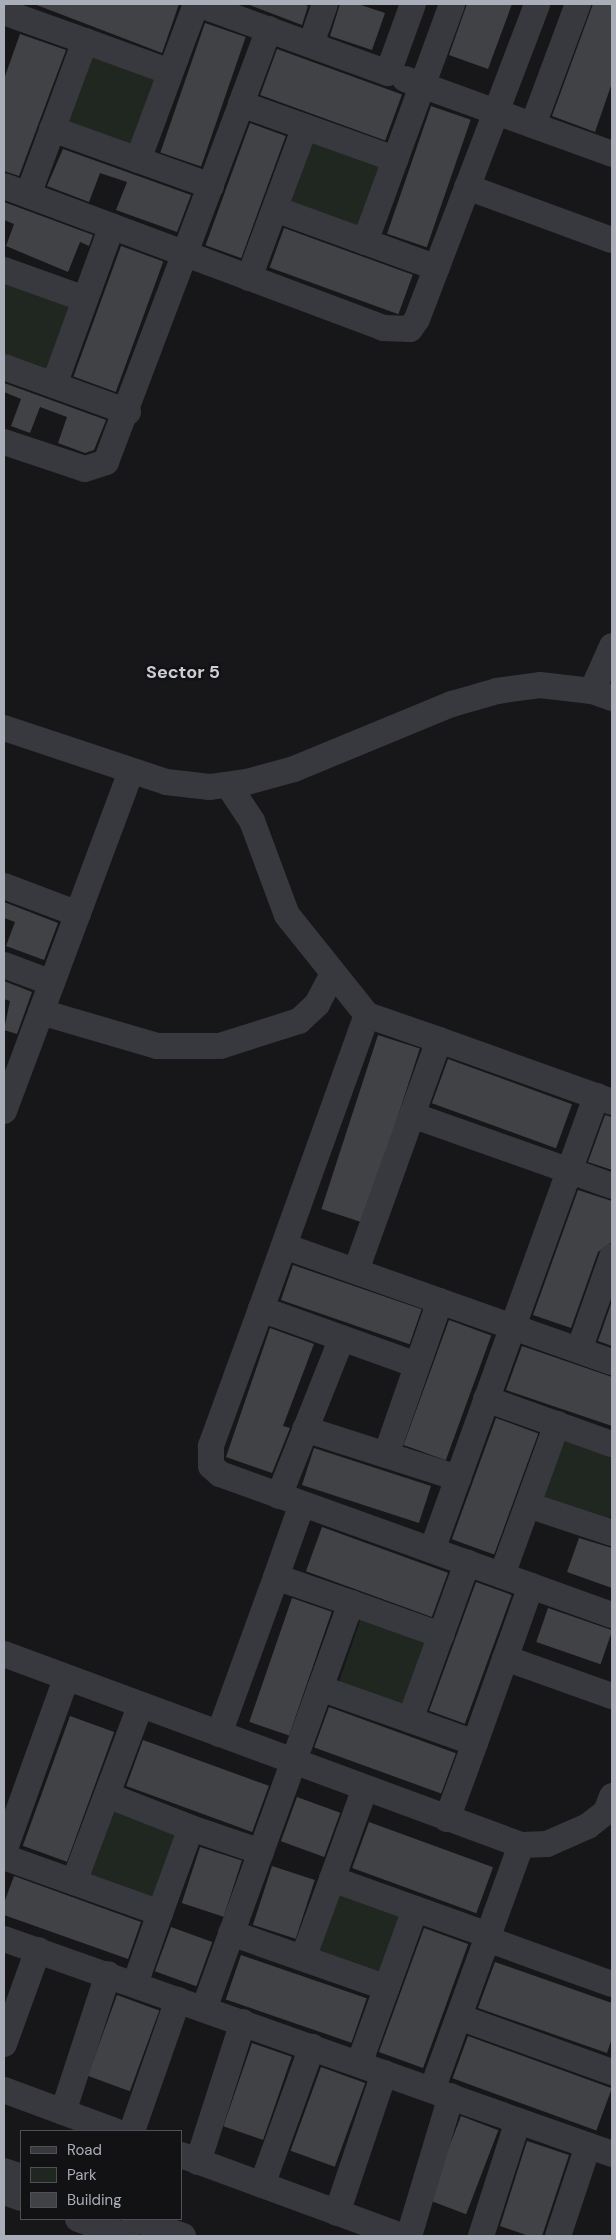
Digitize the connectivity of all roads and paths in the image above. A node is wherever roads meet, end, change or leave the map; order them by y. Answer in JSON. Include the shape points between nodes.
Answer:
{"nodes":[{"id":1,"x":197,"y":4,"type":"edge"},
{"id":2,"x":325,"y":4,"type":"edge"},
{"id":3,"x":413,"y":4,"type":"edge"},
{"id":4,"x":452,"y":4,"type":"edge"},
{"id":5,"x":537,"y":4,"type":"edge"},
{"id":6,"x":578,"y":4,"type":"edge"},
{"id":7,"x":4,"y":12,"type":"edge"},
{"id":8,"x":269,"y":29,"type":"junction"},
{"id":9,"x":85,"y":41,"type":"junction"},
{"id":10,"x":310,"y":44,"type":"junction"},
{"id":11,"x":170,"y":72,"type":"junction"},
{"id":12,"x":388,"y":72,"type":"junction"},
{"id":13,"x":423,"y":85,"type":"junction"},
{"id":14,"x":241,"y":104,"type":"junction"},
{"id":15,"x":496,"y":112,"type":"junction"},
{"id":16,"x":533,"y":125,"type":"junction"},
{"id":17,"x":305,"y":127,"type":"junction"},
{"id":18,"x":52,"y":129,"type":"junction"},
{"id":19,"x":610,"y":146,"type":"edge"},
{"id":20,"x":395,"y":159,"type":"junction"},
{"id":21,"x":138,"y":160,"type":"junction"},
{"id":22,"x":4,"y":186,"type":"edge"},
{"id":23,"x":211,"y":186,"type":"junction"},
{"id":24,"x":468,"y":187,"type":"junction"},
{"id":25,"x":28,"y":195,"type":"junction"},
{"id":26,"x":274,"y":209,"type":"junction"},
{"id":27,"x":112,"y":226,"type":"junction"},
{"id":28,"x":612,"y":240,"type":"edge"},
{"id":29,"x":365,"y":242,"type":"junction"},
{"id":30,"x":186,"y":254,"type":"junction"},
{"id":31,"x":437,"y":268,"type":"junction"},
{"id":32,"x":4,"y":270,"type":"edge"},
{"id":33,"x":249,"y":278,"type":"junction"},
{"id":34,"x":85,"y":300,"type":"junction"},
{"id":35,"x":4,"y":367,"type":"edge"},
{"id":36,"x":54,"y":385,"type":"junction"},
{"id":37,"x":128,"y":412,"type":"junction"},
{"id":38,"x":4,"y":442,"type":"edge"},
{"id":39,"x":612,"y":646,"type":"edge"},
{"id":40,"x":602,"y":694,"type":"edge"},
{"id":41,"x":4,"y":728,"type":"edge"},
{"id":42,"x":131,"y":771,"type":"junction"},
{"id":43,"x":228,"y":785,"type":"junction"},
{"id":44,"x":4,"y":886,"type":"edge"},
{"id":45,"x":78,"y":914,"type":"junction"},
{"id":46,"x":4,"y":965,"type":"edge"},
{"id":47,"x":333,"y":974,"type":"junction"},
{"id":48,"x":52,"y":983,"type":"junction"},
{"id":49,"x":41,"y":1012,"type":"junction"},
{"id":50,"x":367,"y":1015,"type":"junction"},
{"id":51,"x":439,"y":1040,"type":"junction"},
{"id":52,"x":14,"y":1051,"type":"edge"},
{"id":53,"x":604,"y":1099,"type":"edge"},
{"id":54,"x":4,"y":1111,"type":"edge"},
{"id":55,"x":412,"y":1115,"type":"junction"},
{"id":56,"x":569,"y":1171,"type":"junction"},
{"id":57,"x":612,"y":1186,"type":"edge"},
{"id":58,"x":284,"y":1246,"type":"junction"},
{"id":59,"x":356,"y":1271,"type":"junction"},
{"id":60,"x":610,"y":1272,"type":"edge"},
{"id":61,"x":440,"y":1300,"type":"junction"},
{"id":62,"x":261,"y":1309,"type":"junction"},
{"id":63,"x":513,"y":1326,"type":"junction"},
{"id":64,"x":342,"y":1338,"type":"junction"},
{"id":65,"x":579,"y":1350,"type":"junction"},
{"id":66,"x":612,"y":1362,"type":"edge"},
{"id":67,"x":417,"y":1365,"type":"junction"},
{"id":68,"x":486,"y":1399,"type":"junction"},
{"id":69,"x":557,"y":1424,"type":"junction"},
{"id":70,"x":305,"y":1429,"type":"junction"},
{"id":71,"x":612,"y":1444,"type":"edge"},
{"id":72,"x":386,"y":1455,"type":"junction"},
{"id":73,"x":458,"y":1478,"type":"junction"},
{"id":74,"x":291,"y":1500,"type":"junction"},
{"id":75,"x":528,"y":1505,"type":"junction"},
{"id":76,"x":612,"y":1534,"type":"edge"},
{"id":77,"x":432,"y":1550,"type":"junction"},
{"id":78,"x":467,"y":1563,"type":"junction"},
{"id":79,"x":502,"y":1575,"type":"junction"},
{"id":80,"x":276,"y":1577,"type":"junction"},
{"id":81,"x":531,"y":1586,"type":"junction"},
{"id":82,"x":351,"y":1603,"type":"junction"},
{"id":83,"x":612,"y":1615,"type":"edge"},
{"id":84,"x":441,"y":1635,"type":"junction"},
{"id":85,"x":4,"y":1656,"type":"edge"},
{"id":86,"x":505,"y":1658,"type":"junction"},
{"id":87,"x":66,"y":1679,"type":"junction"},
{"id":88,"x":320,"y":1688,"type":"junction"},
{"id":89,"x":612,"y":1696,"type":"edge"},
{"id":90,"x":140,"y":1706,"type":"junction"},
{"id":91,"x":410,"y":1720,"type":"junction"},
{"id":92,"x":219,"y":1734,"type":"junction"},
{"id":93,"x":475,"y":1743,"type":"junction"},
{"id":94,"x":293,"y":1762,"type":"junction"},
{"id":95,"x":365,"y":1788,"type":"junction"},
{"id":96,"x":107,"y":1795,"type":"junction"},
{"id":97,"x":610,"y":1807,"type":"edge"},
{"id":98,"x":447,"y":1819,"type":"junction"},
{"id":99,"x":192,"y":1828,"type":"junction"},
{"id":100,"x":521,"y":1845,"type":"junction"},
{"id":101,"x":4,"y":1851,"type":"edge"},
{"id":102,"x":260,"y":1852,"type":"junction"},
{"id":103,"x":4,"y":1857,"type":"edge"},
{"id":104,"x":332,"y":1879,"type":"junction"},
{"id":105,"x":74,"y":1882,"type":"junction"},
{"id":106,"x":415,"y":1909,"type":"junction"},
{"id":107,"x":160,"y":1913,"type":"junction"},
{"id":108,"x":232,"y":1933,"type":"junction"},
{"id":109,"x":488,"y":1937,"type":"junction"},
{"id":110,"x":4,"y":1939,"type":"edge"},
{"id":111,"x":38,"y":1950,"type":"junction"},
{"id":112,"x":303,"y":1958,"type":"junction"},
{"id":113,"x":108,"y":1974,"type":"junction"},
{"id":114,"x":135,"y":1984,"type":"junction"},
{"id":115,"x":612,"y":1984,"type":"edge"},
{"id":116,"x":387,"y":1988,"type":"junction"},
{"id":117,"x":178,"y":2000,"type":"junction"},
{"id":118,"x":204,"y":2009,"type":"junction"},
{"id":119,"x":459,"y":2017,"type":"junction"},
{"id":120,"x":243,"y":2022,"type":"junction"},
{"id":121,"x":4,"y":2044,"type":"edge"},
{"id":122,"x":312,"y":2047,"type":"junction"},
{"id":123,"x":359,"y":2064,"type":"junction"},
{"id":124,"x":612,"y":2072,"type":"edge"},
{"id":125,"x":384,"y":2073,"type":"junction"},
{"id":126,"x":4,"y":2090,"type":"edge"},
{"id":127,"x":441,"y":2093,"type":"junction"},
{"id":128,"x":63,"y":2112,"type":"junction"},
{"id":129,"x":518,"y":2121,"type":"junction"},
{"id":130,"x":112,"y":2130,"type":"edge"},
{"id":131,"x":132,"y":2130,"type":"edge"},
{"id":132,"x":588,"y":2146,"type":"junction"},
{"id":133,"x":612,"y":2154,"type":"edge"},
{"id":134,"x":190,"y":2158,"type":"edge"},
{"id":135,"x":4,"y":2171,"type":"edge"},
{"id":136,"x":20,"y":2177,"type":"edge"},
{"id":137,"x":262,"y":2185,"type":"junction"},
{"id":138,"x":4,"y":2192,"type":"edge"},
{"id":139,"x":20,"y":2198,"type":"edge"},
{"id":140,"x":337,"y":2213,"type":"junction"},
{"id":141,"x":81,"y":2220,"type":"edge"},
{"id":142,"x":138,"y":2220,"type":"edge"},
{"id":143,"x":126,"y":2236,"type":"edge"},
{"id":144,"x":183,"y":2236,"type":"edge"},
{"id":145,"x":401,"y":2236,"type":"edge"},
{"id":146,"x":409,"y":2236,"type":"edge"},
{"id":147,"x":481,"y":2236,"type":"edge"},
{"id":148,"x":558,"y":2236,"type":"edge"}],
"edges":[{"from":1,"to":8,"type":"street"},
{"from":1,"to":11,"type":"street"},
{"from":2,"to":10,"type":"street"},
{"from":3,"to":12,"type":"street"},
{"from":4,"to":13,"type":"street"},
{"from":5,"to":15,"type":"street"},
{"from":6,"to":16,"type":"street"},
{"from":7,"to":9,"type":"street"},
{"from":8,"to":10,"type":"street"},
{"from":8,"to":14,"type":"street"},
{"from":9,"to":11,"type":"street"},
{"from":9,"to":18,"type":"street"},
{"from":10,"to":12,"type":"street"},
{"from":11,"to":21,"type":"street"},
{"from":12,"to":13,"type":"street"},
{"from":13,"to":15,"type":"street"},
{"from":13,"to":20,"type":"street"},
{"from":14,"to":17,"type":"street"},
{"from":14,"to":23,"type":"street"},
{"from":15,"to":16,"type":"street"},
{"from":15,"to":24,"type":"street"},
{"from":16,"to":19,"type":"street"},
{"from":17,"to":20,"type":"street"},
{"from":17,"to":26,"type":"street"},
{"from":18,"to":21,"type":"street"},
{"from":18,"to":25,"type":"street"},
{"from":20,"to":29,"type":"street"},
{"from":21,"to":23,"type":"street"},
{"from":22,"to":25,"type":"street"},
{"from":23,"to":30,"type":"street"},
{"from":24,"to":28,"type":"street"},
{"from":24,"to":31,"type":"street"},
{"from":25,"to":27,"type":"street"},
{"from":26,"to":29,"type":"street"},
{"from":26,"to":33,"type":"street"},
{"from":27,"to":30,"type":"street"},
{"from":27,"to":34,"type":"street"},
{"from":29,"to":31,"type":"street"},
{"from":30,"to":33,"type":"street"},
{"from":30,"to":37,"type":"street"},
{"from":31,"to":33,"type":"street","via":[[418,319],[410,329],[398,331]]},
{"from":32,"to":34,"type":"street"},
{"from":34,"to":36,"type":"street"},
{"from":35,"to":36,"type":"street"},
{"from":36,"to":37,"type":"street"},
{"from":37,"to":38,"type":"street","via":[[113,453],[95,468],[85,469]]},
{"from":39,"to":40,"type":"street"},
{"from":40,"to":43,"type":"street","via":[[540,685],[497,691],[452,704],[294,769]]},
{"from":41,"to":42,"type":"street"},
{"from":42,"to":43,"type":"street","via":[[166,782],[210,787]]},
{"from":42,"to":45,"type":"street"},
{"from":43,"to":47,"type":"street","via":[[252,821],[284,909]]},
{"from":44,"to":45,"type":"street"},
{"from":45,"to":48,"type":"street"},
{"from":46,"to":48,"type":"street"},
{"from":47,"to":49,"type":"street","via":[[317,1004],[299,1021],[220,1046],[157,1046]]},
{"from":47,"to":50,"type":"street"},
{"from":48,"to":49,"type":"street"},
{"from":49,"to":52,"type":"street"},
{"from":50,"to":51,"type":"street"},
{"from":50,"to":58,"type":"street"},
{"from":51,"to":53,"type":"street"},
{"from":51,"to":55,"type":"street"},
{"from":52,"to":54,"type":"street"},
{"from":53,"to":56,"type":"street"},
{"from":55,"to":56,"type":"street"},
{"from":55,"to":59,"type":"street"},
{"from":56,"to":57,"type":"street"},
{"from":56,"to":63,"type":"street"},
{"from":58,"to":59,"type":"street"},
{"from":58,"to":62,"type":"street"},
{"from":59,"to":61,"type":"street"},
{"from":60,"to":65,"type":"street"},
{"from":61,"to":63,"type":"street"},
{"from":61,"to":67,"type":"street"},
{"from":62,"to":64,"type":"street"},
{"from":62,"to":74,"type":"street","via":[[209,1455],[211,1466],[220,1474]]},
{"from":63,"to":65,"type":"street"},
{"from":63,"to":68,"type":"street"},
{"from":64,"to":67,"type":"street"},
{"from":64,"to":70,"type":"street"},
{"from":65,"to":66,"type":"street"},
{"from":67,"to":72,"type":"street"},
{"from":68,"to":69,"type":"street"},
{"from":68,"to":73,"type":"street"},
{"from":69,"to":71,"type":"street"},
{"from":69,"to":75,"type":"street"},
{"from":70,"to":72,"type":"street"},
{"from":70,"to":74,"type":"street"},
{"from":72,"to":73,"type":"street"},
{"from":73,"to":77,"type":"street"},
{"from":74,"to":77,"type":"street"},
{"from":74,"to":80,"type":"street"},
{"from":75,"to":76,"type":"street"},
{"from":75,"to":79,"type":"street"},
{"from":77,"to":78,"type":"street"},
{"from":78,"to":79,"type":"street"},
{"from":78,"to":84,"type":"street"},
{"from":79,"to":81,"type":"street"},
{"from":80,"to":82,"type":"street"},
{"from":80,"to":92,"type":"street"},
{"from":81,"to":83,"type":"street"},
{"from":81,"to":86,"type":"street"},
{"from":82,"to":84,"type":"street"},
{"from":82,"to":88,"type":"street"},
{"from":84,"to":91,"type":"street"},
{"from":85,"to":87,"type":"street"},
{"from":86,"to":89,"type":"street"},
{"from":86,"to":93,"type":"street"},
{"from":87,"to":90,"type":"street"},
{"from":87,"to":101,"type":"street"},
{"from":88,"to":91,"type":"street"},
{"from":88,"to":94,"type":"street"},
{"from":90,"to":92,"type":"street"},
{"from":90,"to":96,"type":"street"},
{"from":91,"to":93,"type":"street"},
{"from":92,"to":94,"type":"street"},
{"from":93,"to":98,"type":"street"},
{"from":94,"to":95,"type":"street"},
{"from":94,"to":102,"type":"street"},
{"from":95,"to":98,"type":"street"},
{"from":95,"to":104,"type":"street"},
{"from":96,"to":99,"type":"street"},
{"from":96,"to":105,"type":"street"},
{"from":97,"to":100,"type":"street","via":[[568,1837],[547,1844]]},
{"from":98,"to":100,"type":"street"},
{"from":99,"to":102,"type":"street"},
{"from":99,"to":107,"type":"street"},
{"from":100,"to":109,"type":"street"},
{"from":102,"to":108,"type":"street"},
{"from":103,"to":105,"type":"street"},
{"from":104,"to":106,"type":"street"},
{"from":104,"to":112,"type":"street"},
{"from":105,"to":107,"type":"street"},
{"from":106,"to":109,"type":"street"},
{"from":106,"to":116,"type":"street"},
{"from":107,"to":114,"type":"street"},
{"from":108,"to":112,"type":"street"},
{"from":108,"to":118,"type":"street"},
{"from":109,"to":115,"type":"street"},
{"from":109,"to":119,"type":"street"},
{"from":110,"to":111,"type":"street"},
{"from":111,"to":113,"type":"street"},
{"from":111,"to":121,"type":"street"},
{"from":112,"to":116,"type":"street"},
{"from":113,"to":114,"type":"street"},
{"from":113,"to":128,"type":"street"},
{"from":114,"to":117,"type":"street"},
{"from":116,"to":123,"type":"street"},
{"from":117,"to":118,"type":"street"},
{"from":117,"to":131,"type":"street"},
{"from":118,"to":120,"type":"street"},
{"from":119,"to":124,"type":"street"},
{"from":119,"to":127,"type":"street"},
{"from":120,"to":122,"type":"street"},
{"from":120,"to":134,"type":"street"},
{"from":122,"to":123,"type":"street"},
{"from":122,"to":137,"type":"street"},
{"from":123,"to":125,"type":"street"},
{"from":125,"to":127,"type":"street"},
{"from":125,"to":140,"type":"street"},
{"from":126,"to":128,"type":"street"},
{"from":127,"to":129,"type":"street"},
{"from":127,"to":146,"type":"street"},
{"from":128,"to":130,"type":"street"},
{"from":129,"to":132,"type":"street"},
{"from":129,"to":147,"type":"street"},
{"from":132,"to":133,"type":"street"},
{"from":132,"to":148,"type":"street"},
{"from":134,"to":137,"type":"street"},
{"from":135,"to":136,"type":"street"},
{"from":137,"to":140,"type":"street"},
{"from":138,"to":139,"type":"street"},
{"from":140,"to":145,"type":"street"},
{"from":141,"to":143,"type":"street"},
{"from":142,"to":144,"type":"street"}]}
